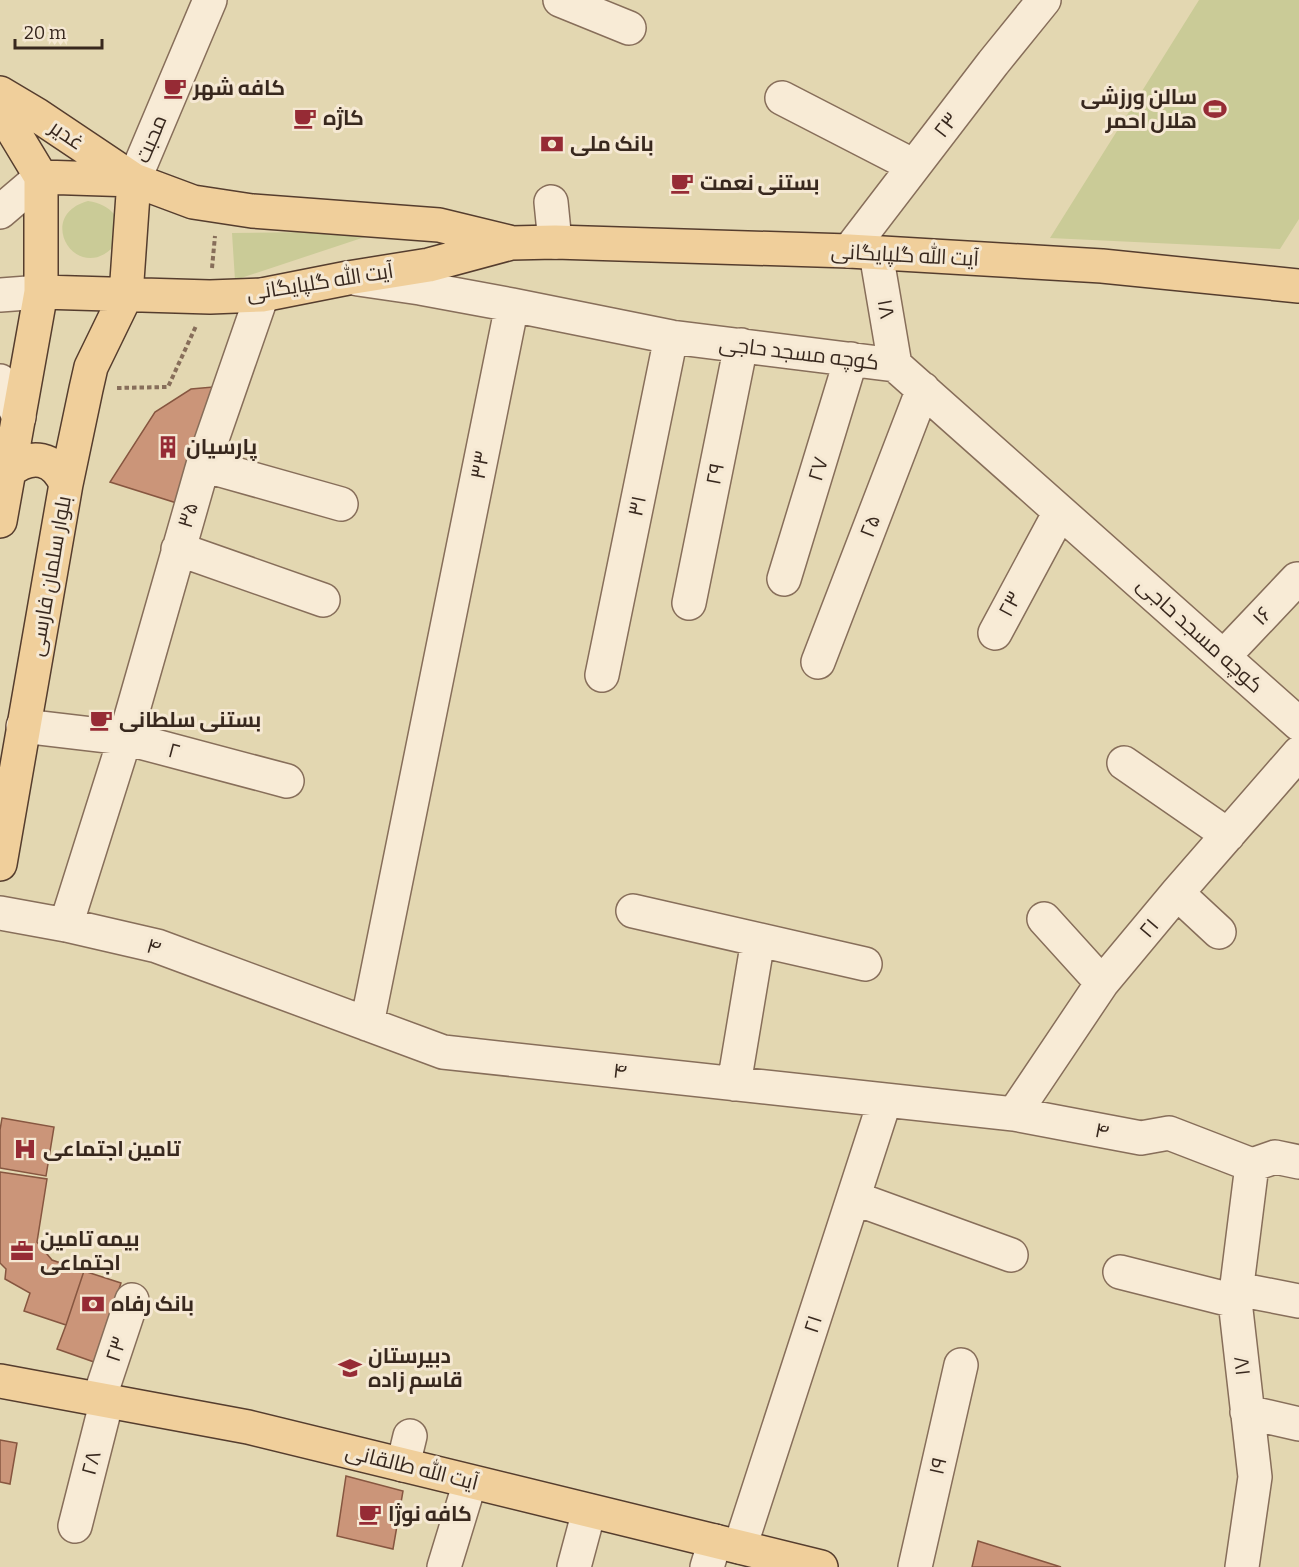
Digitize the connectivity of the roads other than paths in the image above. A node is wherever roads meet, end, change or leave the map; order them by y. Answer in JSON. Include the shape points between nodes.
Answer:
{"nodes":[{"id":1,"x":210,"y":0,"type":"edge"},
{"id":2,"x":560,"y":0,"type":"edge"},
{"id":3,"x":1044,"y":0,"type":"edge"},
{"id":4,"x":629,"y":28,"type":"dead end"},
{"id":5,"x":0,"y":93,"type":"edge"},
{"id":6,"x":782,"y":98,"type":"dead end"},
{"id":7,"x":0,"y":109,"type":"edge"},
{"id":8,"x":914,"y":166,"type":"junction"},
{"id":9,"x":41,"y":177,"type":"junction"},
{"id":10,"x":134,"y":180,"type":"junction"},
{"id":11,"x":551,"y":202,"type":"dead end"},
{"id":12,"x":0,"y":212,"type":"edge"},
{"id":13,"x":555,"y":242,"type":"junction"},
{"id":14,"x":510,"y":243,"type":"junction"},
{"id":15,"x":863,"y":252,"type":"junction"},
{"id":16,"x":348,"y":278,"type":"junction"},
{"id":17,"x":1299,"y":286,"type":"edge"},
{"id":18,"x":41,"y":292,"type":"junction"},
{"id":19,"x":0,"y":295,"type":"edge"},
{"id":20,"x":126,"y":295,"type":"junction"},
{"id":21,"x":262,"y":295,"type":"junction"},
{"id":22,"x":512,"y":305,"type":"junction"},
{"id":23,"x":671,"y":337,"type":"junction"},
{"id":24,"x":741,"y":345,"type":"junction"},
{"id":25,"x":851,"y":359,"type":"junction"},
{"id":26,"x":895,"y":365,"type":"junction"},
{"id":27,"x":0,"y":381,"type":"edge"},
{"id":28,"x":923,"y":389,"type":"junction"},
{"id":29,"x":19,"y":417,"type":"junction"},
{"id":30,"x":203,"y":465,"type":"junction"},
{"id":31,"x":9,"y":471,"type":"junction"},
{"id":32,"x":66,"y":484,"type":"junction"},
{"id":33,"x":341,"y":504,"type":"dead end"},
{"id":34,"x":1060,"y":512,"type":"junction"},
{"id":35,"x":0,"y":521,"type":"edge"},
{"id":36,"x":178,"y":549,"type":"junction"},
{"id":37,"x":784,"y":579,"type":"dead end"},
{"id":38,"x":1299,"y":581,"type":"edge"},
{"id":39,"x":323,"y":600,"type":"dead end"},
{"id":40,"x":689,"y":603,"type":"dead end"},
{"id":41,"x":995,"y":633,"type":"dead end"},
{"id":42,"x":1224,"y":656,"type":"junction"},
{"id":43,"x":818,"y":662,"type":"dead end"},
{"id":44,"x":602,"y":675,"type":"dead end"},
{"id":45,"x":1299,"y":724,"type":"edge"},
{"id":46,"x":23,"y":726,"type":"junction"},
{"id":47,"x":125,"y":738,"type":"junction"},
{"id":48,"x":1299,"y":753,"type":"edge"},
{"id":49,"x":1124,"y":764,"type":"dead end"},
{"id":50,"x":287,"y":781,"type":"dead end"},
{"id":51,"x":1228,"y":835,"type":"junction"},
{"id":52,"x":0,"y":864,"type":"edge"},
{"id":53,"x":1177,"y":894,"type":"junction"},
{"id":54,"x":633,"y":911,"type":"dead end"},
{"id":55,"x":0,"y":913,"type":"edge"},
{"id":56,"x":1044,"y":919,"type":"dead end"},
{"id":57,"x":66,"y":925,"type":"junction"},
{"id":58,"x":1219,"y":932,"type":"dead end"},
{"id":59,"x":758,"y":939,"type":"junction"},
{"id":60,"x":865,"y":964,"type":"dead end"},
{"id":61,"x":1102,"y":983,"type":"junction"},
{"id":62,"x":367,"y":1023,"type":"junction"},
{"id":63,"x":734,"y":1083,"type":"junction"},
{"id":64,"x":885,"y":1100,"type":"junction"},
{"id":65,"x":1014,"y":1114,"type":"junction"},
{"id":66,"x":1299,"y":1162,"type":"edge"},
{"id":67,"x":1252,"y":1165,"type":"junction"},
{"id":68,"x":854,"y":1198,"type":"junction"},
{"id":69,"x":1011,"y":1255,"type":"dead end"},
{"id":70,"x":1120,"y":1272,"type":"dead end"},
{"id":71,"x":1236,"y":1295,"type":"junction"},
{"id":72,"x":132,"y":1300,"type":"dead end"},
{"id":73,"x":1299,"y":1301,"type":"edge"},
{"id":74,"x":961,"y":1365,"type":"dead end"},
{"id":75,"x":0,"y":1381,"type":"edge"},
{"id":76,"x":103,"y":1400,"type":"junction"},
{"id":77,"x":1247,"y":1412,"type":"junction"},
{"id":78,"x":1299,"y":1424,"type":"edge"},
{"id":79,"x":471,"y":1482,"type":"junction"},
{"id":80,"x":589,"y":1510,"type":"junction"},
{"id":81,"x":75,"y":1526,"type":"dead end"},
{"id":82,"x":720,"y":1552,"type":"edge"},
{"id":83,"x":444,"y":1567,"type":"edge"},
{"id":84,"x":574,"y":1567,"type":"edge"},
{"id":85,"x":821,"y":1567,"type":"edge"},
{"id":86,"x":915,"y":1567,"type":"edge"},
{"id":87,"x":1242,"y":1567,"type":"edge"}],
"edges":[{"from":1,"to":10,"type":"street","name":"محبت"},
{"from":2,"to":4,"type":"street"},
{"from":3,"to":8,"type":"street","name":"۲۳"},
{"from":5,"to":10,"type":"main road","name":"غدیر"},
{"from":6,"to":8,"type":"street"},
{"from":7,"to":9,"type":"main road","name":"غدیر"},
{"from":8,"to":15,"type":"street","name":"۲۳"},
{"from":9,"to":10,"type":"main road"},
{"from":9,"to":12,"type":"street"},
{"from":9,"to":18,"type":"main road"},
{"from":10,"to":14,"type":"main road","name":"آیت الله گلپایگانی","via":[[193,202],[252,211],[439,225]]},
{"from":10,"to":20,"type":"main road"},
{"from":11,"to":13,"type":"street"},
{"from":13,"to":14,"type":"main road","name":"آیت الله گلپایگانی"},
{"from":13,"to":15,"type":"main road","name":"آیت الله گلپایگانی"},
{"from":14,"to":16,"type":"main road","name":"آیت الله گلپایگانی","via":[[429,265]]},
{"from":15,"to":17,"type":"main road","name":"آیت الله گلپایگانی","via":[[1102,266]]},
{"from":15,"to":26,"type":"street","name":"۱۸"},
{"from":16,"to":21,"type":"main road","name":"آیت الله گلپایگانی"},
{"from":16,"to":22,"type":"street","name":"کوچه مسجد حاجی"},
{"from":18,"to":19,"type":"street"},
{"from":18,"to":20,"type":"main road","name":"آیت الله گلپایگانی"},
{"from":18,"to":29,"type":"main road"},
{"from":20,"to":21,"type":"main road","name":"آیت الله گلپایگانی"},
{"from":20,"to":32,"type":"main road","name":"بلوار سلمان فارسی","via":[[91,367]]},
{"from":21,"to":30,"type":"street","name":"۳۵"},
{"from":22,"to":23,"type":"street","name":"کوچه مسجد حاجی"},
{"from":22,"to":62,"type":"street","name":"۳۳"},
{"from":23,"to":24,"type":"street","name":"کوچه مسجد حاجی"},
{"from":23,"to":44,"type":"street","name":"۳۱"},
{"from":24,"to":25,"type":"street","name":"کوچه مسجد حاجی"},
{"from":24,"to":40,"type":"street","name":"۲۹"},
{"from":25,"to":26,"type":"street","name":"کوچه مسجد حاجی"},
{"from":25,"to":37,"type":"street","name":"۲۷"},
{"from":26,"to":28,"type":"street","name":"کوچه مسجد حاجی"},
{"from":27,"to":29,"type":"street"},
{"from":28,"to":34,"type":"street","name":"کوچه مسجد حاجی"},
{"from":28,"to":43,"type":"street","name":"۲۵"},
{"from":29,"to":31,"type":"main road"},
{"from":30,"to":33,"type":"street"},
{"from":30,"to":36,"type":"street","name":"۳۵"},
{"from":31,"to":32,"type":"main road","via":[[18,463],[39,460],[56,468]]},
{"from":31,"to":35,"type":"main road"},
{"from":32,"to":46,"type":"main road","name":"بلوار سلمان فارسی"},
{"from":34,"to":41,"type":"street","name":"۲۳"},
{"from":34,"to":42,"type":"street","name":"کوچه مسجد حاجی"},
{"from":36,"to":39,"type":"street"},
{"from":36,"to":47,"type":"street","name":"۳۵"},
{"from":38,"to":42,"type":"street","name":"۱۶"},
{"from":42,"to":45,"type":"street","name":"کوچه مسجد حاجی"},
{"from":46,"to":47,"type":"street","name":"۲"},
{"from":46,"to":52,"type":"main road","name":"بلوار سلمان فارسی"},
{"from":47,"to":50,"type":"street","name":"۲"},
{"from":47,"to":57,"type":"street","name":"۳۵"},
{"from":48,"to":51,"type":"street","name":"۲۱"},
{"from":49,"to":51,"type":"street"},
{"from":51,"to":53,"type":"street","name":"۲۱"},
{"from":53,"to":58,"type":"street"},
{"from":53,"to":61,"type":"street","name":"۲۱"},
{"from":54,"to":59,"type":"street"},
{"from":55,"to":57,"type":"street","name":"۴"},
{"from":56,"to":61,"type":"street"},
{"from":57,"to":62,"type":"street","name":"۴","via":[[157,946]]},
{"from":59,"to":60,"type":"street"},
{"from":59,"to":63,"type":"street"},
{"from":61,"to":65,"type":"street","name":"۲۱"},
{"from":62,"to":63,"type":"street","name":"۴","via":[[443,1052]]},
{"from":63,"to":64,"type":"street","name":"۴"},
{"from":64,"to":65,"type":"street","name":"۴"},
{"from":64,"to":68,"type":"street","name":"۲۱"},
{"from":65,"to":67,"type":"street","name":"۴","via":[[1141,1138],[1169,1133]]},
{"from":66,"to":67,"type":"street","via":[[1275,1157]]},
{"from":67,"to":71,"type":"street","name":"۱۷"},
{"from":68,"to":69,"type":"street"},
{"from":68,"to":82,"type":"street","name":"۲۱"},
{"from":70,"to":71,"type":"street"},
{"from":71,"to":73,"type":"street"},
{"from":71,"to":77,"type":"street","name":"۱۷"},
{"from":72,"to":76,"type":"street","name":"۲۳"},
{"from":74,"to":86,"type":"street","name":"۱۹"},
{"from":75,"to":76,"type":"main road","name":"آیت الله طالقانی"},
{"from":76,"to":79,"type":"main road","name":"آیت الله طالقانی","via":[[248,1427],[407,1450]]},
{"from":76,"to":81,"type":"street","name":"۲۸"},
{"from":77,"to":78,"type":"street"},
{"from":77,"to":87,"type":"street","name":"۱۷","via":[[1255,1477]]},
{"from":79,"to":80,"type":"main road","name":"آیت الله طالقانی"},
{"from":79,"to":83,"type":"street"},
{"from":80,"to":82,"type":"main road","name":"آیت الله طالقانی"},
{"from":80,"to":84,"type":"street"},
{"from":82,"to":85,"type":"main road","name":"آیت الله طالقانی"}]}
